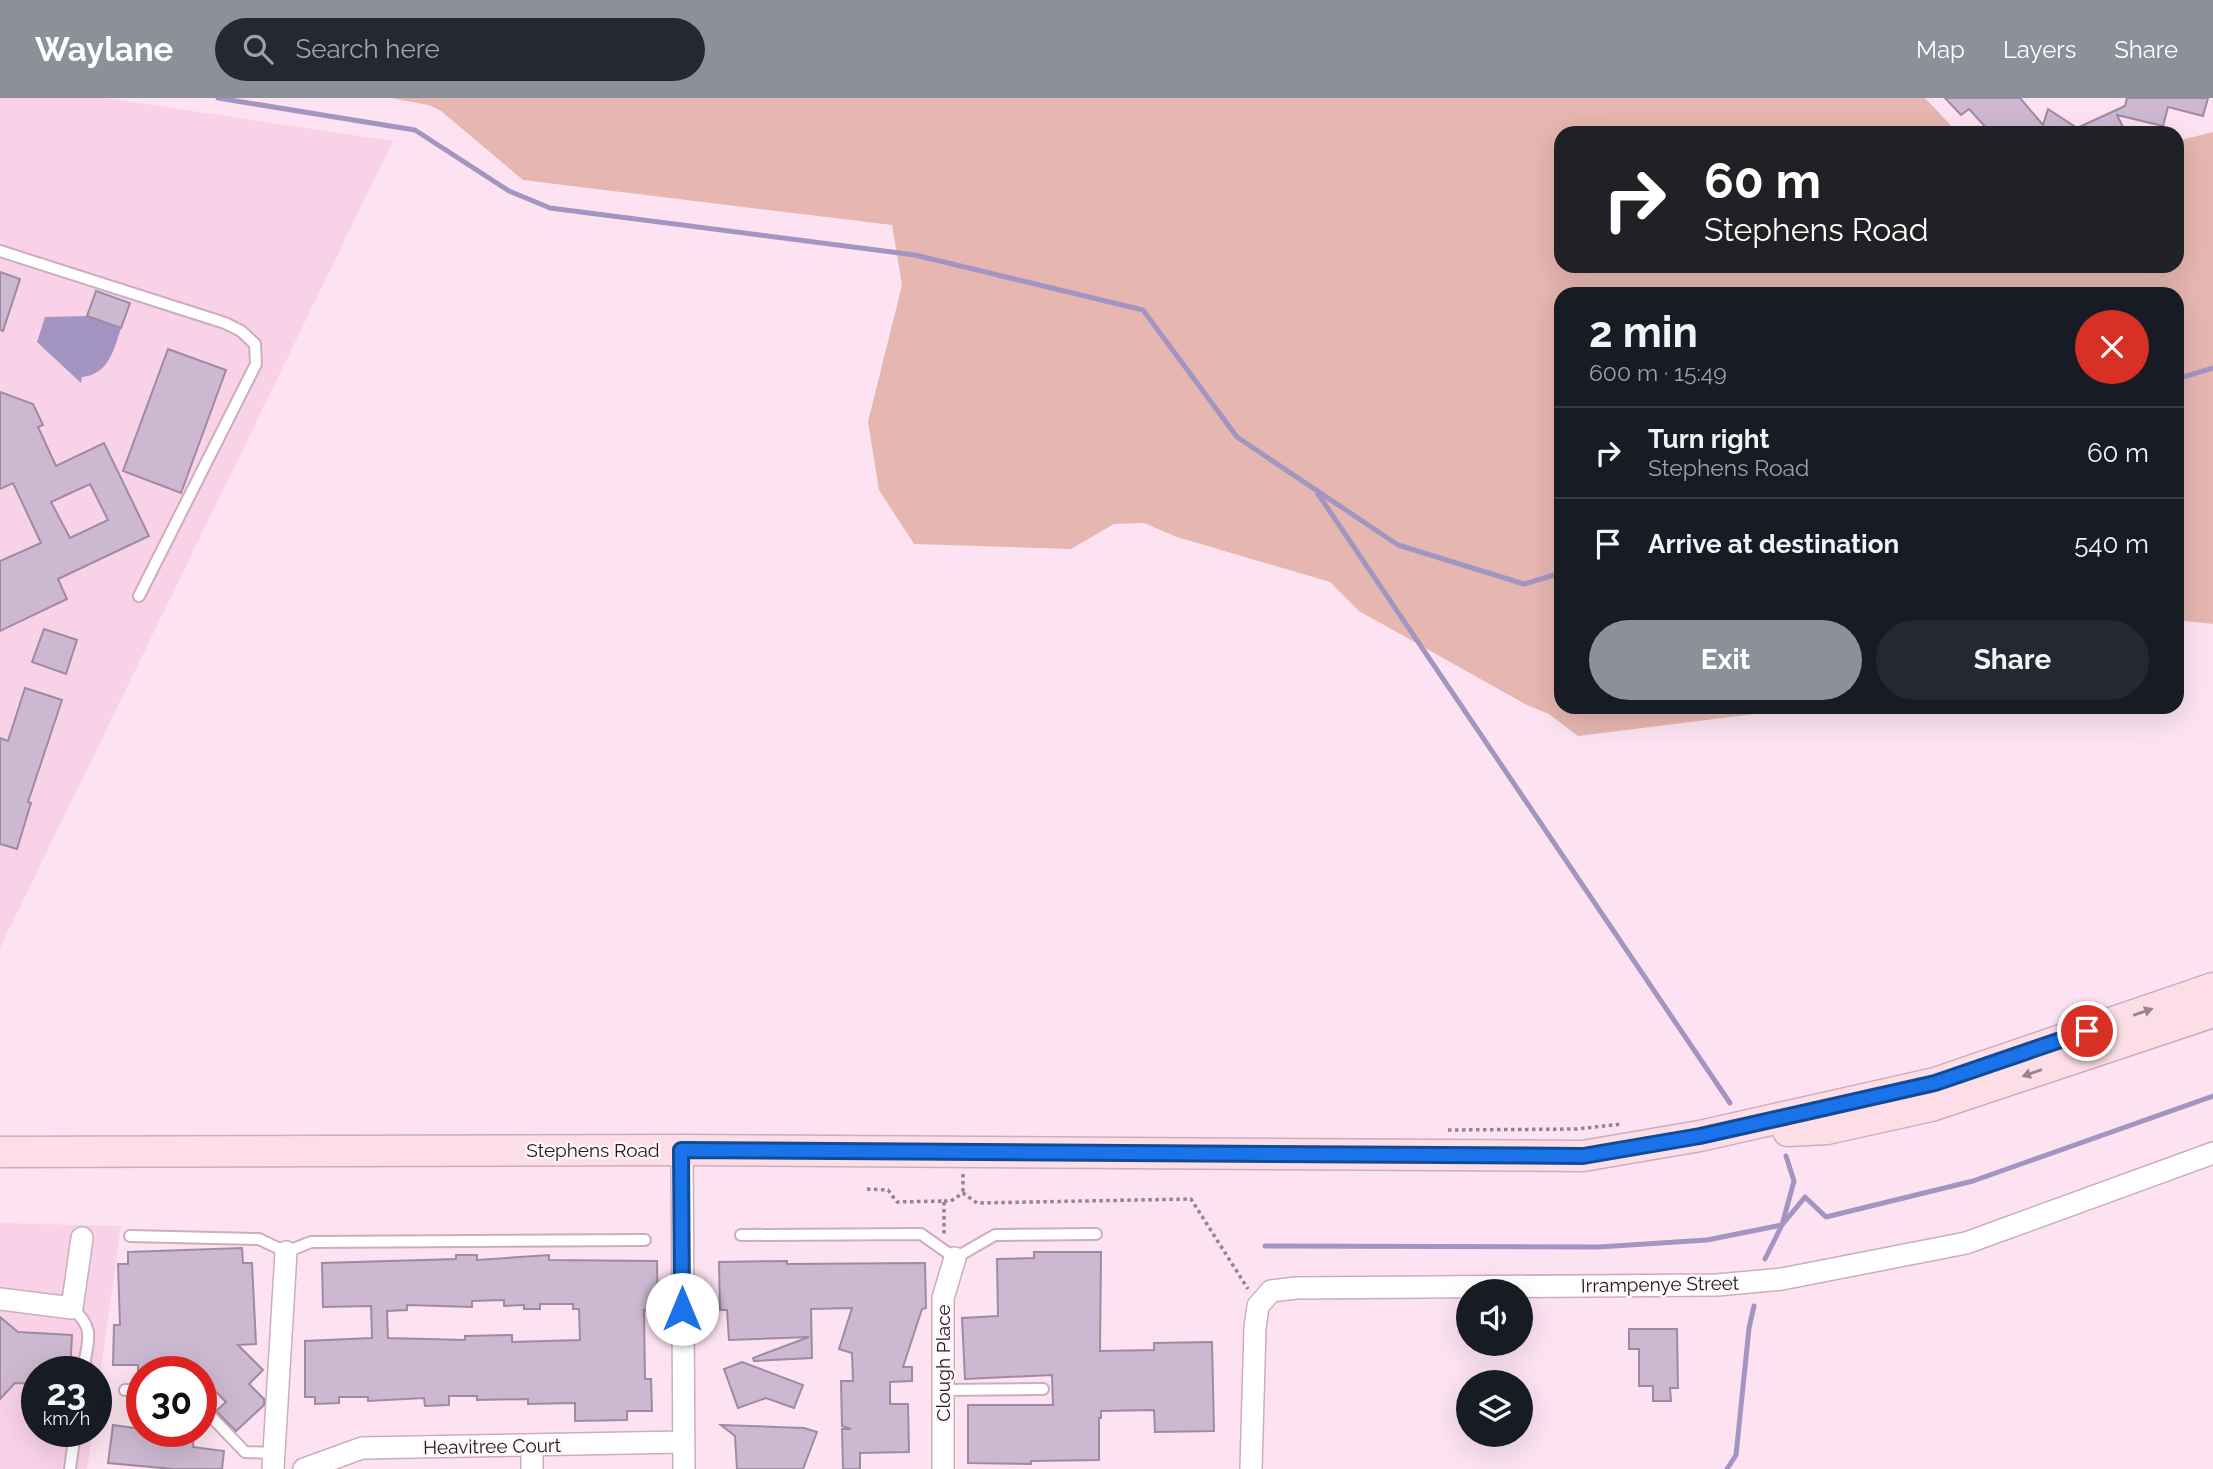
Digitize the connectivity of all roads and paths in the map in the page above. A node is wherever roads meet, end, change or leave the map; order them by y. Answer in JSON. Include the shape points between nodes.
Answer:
{"nodes":[{"id":1,"x":0,"y":251,"type":"edge"},
{"id":2,"x":139,"y":596,"type":"dead end"},
{"id":3,"x":2213,"y":988,"type":"edge"},
{"id":4,"x":2213,"y":1012,"type":"edge"},
{"id":5,"x":1630,"y":1123,"type":"dead end"},
{"id":6,"x":1439,"y":1130,"type":"dead end"},
{"id":7,"x":1700,"y":1136,"type":"junction"},
{"id":8,"x":681,"y":1150,"type":"junction"},
{"id":9,"x":0,"y":1152,"type":"edge"},
{"id":10,"x":2213,"y":1153,"type":"edge"},
{"id":11,"x":867,"y":1189,"type":"dead end"},
{"id":12,"x":944,"y":1201,"type":"junction"},
{"id":13,"x":1096,"y":1234,"type":"dead end"},
{"id":14,"x":741,"y":1235,"type":"dead end"},
{"id":15,"x":130,"y":1236,"type":"dead end"},
{"id":16,"x":82,"y":1238,"type":"dead end"},
{"id":17,"x":645,"y":1240,"type":"dead end"},
{"id":18,"x":935,"y":1244,"type":"junction"},
{"id":19,"x":286,"y":1252,"type":"junction"},
{"id":20,"x":955,"y":1258,"type":"junction"},
{"id":21,"x":0,"y":1299,"type":"edge"},
{"id":22,"x":1258,"y":1306,"type":"junction"},
{"id":23,"x":72,"y":1308,"type":"junction"},
{"id":24,"x":85,"y":1356,"type":"edge"},
{"id":25,"x":1043,"y":1389,"type":"dead end"},
{"id":26,"x":943,"y":1390,"type":"junction"},
{"id":27,"x":217,"y":1423,"type":"edge"},
{"id":28,"x":683,"y":1442,"type":"junction"},
{"id":29,"x":532,"y":1446,"type":"junction"},
{"id":30,"x":73,"y":1447,"type":"edge"},
{"id":31,"x":274,"y":1461,"type":"edge"},
{"id":32,"x":70,"y":1469,"type":"edge"},
{"id":33,"x":304,"y":1469,"type":"edge"},
{"id":34,"x":532,"y":1469,"type":"edge"},
{"id":35,"x":684,"y":1469,"type":"edge"},
{"id":36,"x":943,"y":1469,"type":"edge"},
{"id":37,"x":1251,"y":1469,"type":"edge"}],
"edges":[{"from":1,"to":2,"type":"lane","via":[[225,323],[255,344],[256,364]]},
{"from":7,"to":3,"type":"street","name":"Stephens Road","one_way":true,"via":[[1935,1083]]},
{"from":4,"to":7,"type":"street","one_way":true,"via":[[1931,1107],[1827,1129]]},
{"from":5,"to":6,"type":"path","via":[[1577,1129]]},
{"from":7,"to":8,"type":"street","name":"Stephens Road","via":[[1583,1156]]},
{"from":8,"to":9,"type":"street","name":"Stephens Road"},
{"from":8,"to":28,"type":"street"},
{"from":10,"to":22,"type":"street","name":"Irrampenye Street","via":[[1966,1243],[1782,1279],[1717,1285],[1296,1288],[1271,1291]]},
{"from":11,"to":12,"type":"path","via":[[888,1190],[897,1202]]},
{"from":12,"to":18,"type":"path","via":[[944,1236]]},
{"from":12,"to":22,"type":"path","via":[[963,1193],[978,1203],[1191,1199]]},
{"from":13,"to":20,"type":"lane","via":[[995,1235]]},
{"from":14,"to":18,"type":"lane","via":[[921,1234]]},
{"from":15,"to":19,"type":"lane","via":[[259,1240]]},
{"from":16,"to":23,"type":"street"},
{"from":17,"to":19,"type":"lane","via":[[312,1242]]},
{"from":18,"to":20,"type":"lane"},
{"from":19,"to":31,"type":"street"},
{"from":20,"to":26,"type":"street","name":"Clough Place","via":[[943,1298]]},
{"from":21,"to":23,"type":"street"},
{"from":22,"to":37,"type":"street"},
{"from":23,"to":24,"type":"lane","via":[[86,1321]]},
{"from":25,"to":26,"type":"lane"},
{"from":26,"to":36,"type":"street","name":"Clough Place"},
{"from":27,"to":31,"type":"lane","via":[[245,1452]]},
{"from":28,"to":29,"type":"street","name":"Heavitree Court"},
{"from":28,"to":35,"type":"street"},
{"from":29,"to":33,"type":"street","name":"Heavitree Court","via":[[362,1448]]},
{"from":29,"to":34,"type":"street"},
{"from":30,"to":32,"type":"lane"}]}
